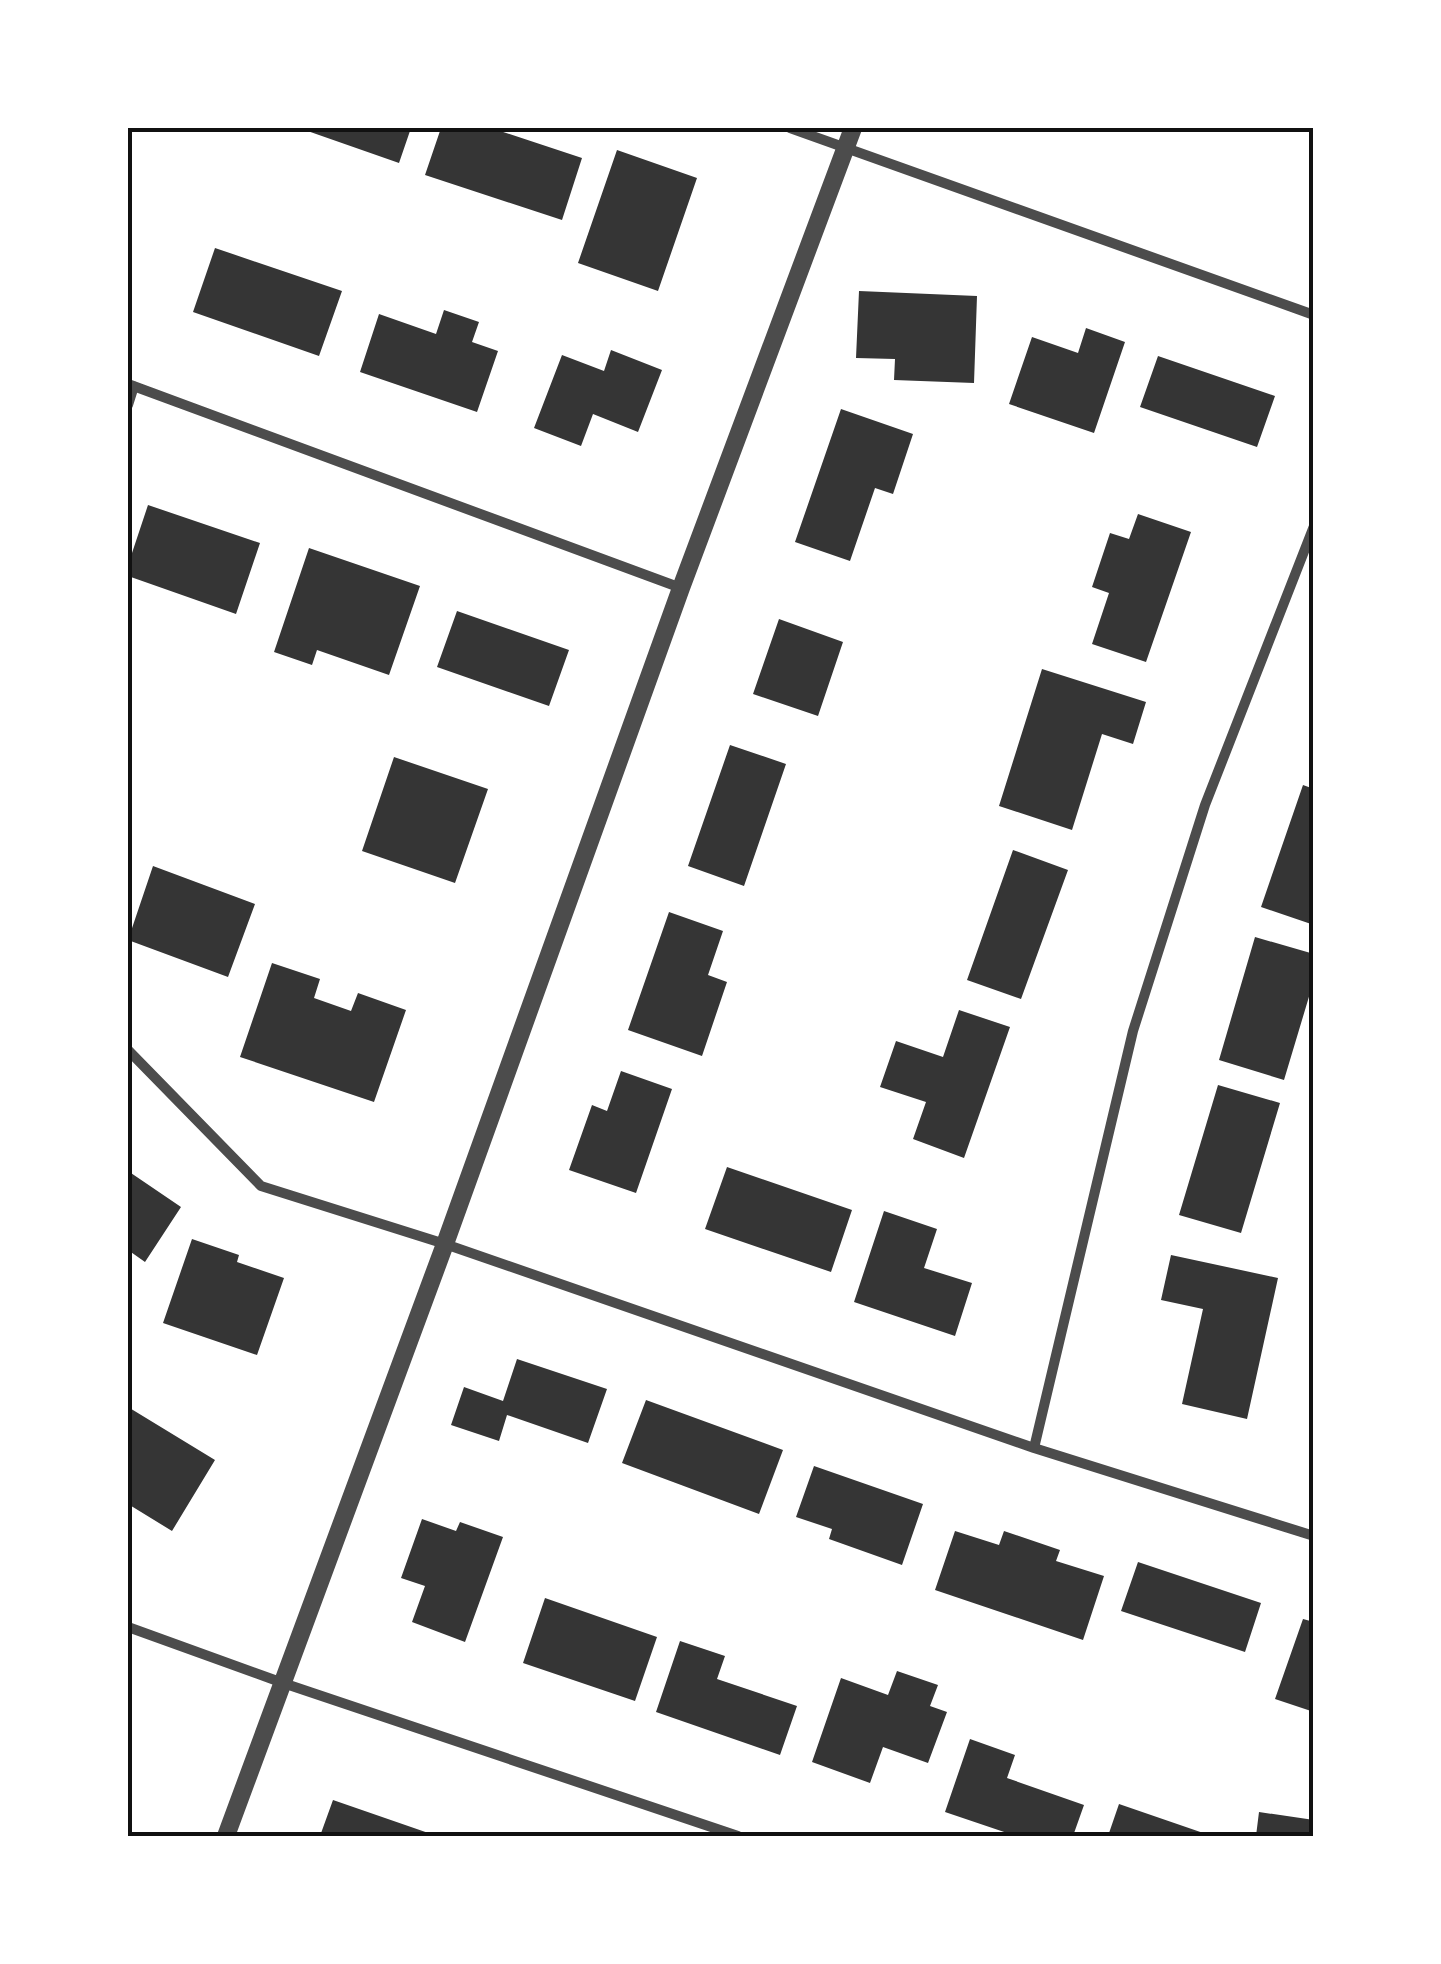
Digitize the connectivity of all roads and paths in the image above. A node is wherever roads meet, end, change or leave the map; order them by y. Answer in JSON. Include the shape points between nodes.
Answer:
{"nodes":[{"id":1,"x":790,"y":128,"type":"edge"},
{"id":2,"x":853,"y":128,"type":"edge"},
{"id":3,"x":846,"y":147,"type":"junction"},
{"id":4,"x":1314,"y":315,"type":"edge"},
{"id":5,"x":131,"y":385,"type":"edge"},
{"id":6,"x":128,"y":404,"type":"edge"},
{"id":7,"x":1314,"y":526,"type":"edge"},
{"id":8,"x":681,"y":588,"type":"junction"},
{"id":9,"x":128,"y":1050,"type":"edge"},
{"id":10,"x":445,"y":1244,"type":"junction"},
{"id":11,"x":1034,"y":1448,"type":"junction"},
{"id":12,"x":1314,"y":1536,"type":"edge"},
{"id":13,"x":128,"y":1627,"type":"edge"},
{"id":14,"x":283,"y":1684,"type":"junction"},
{"id":15,"x":226,"y":1836,"type":"edge"},
{"id":16,"x":738,"y":1836,"type":"edge"}],
"edges":[{"from":1,"to":3,"type":"street"},
{"from":2,"to":3,"type":"street"},
{"from":3,"to":4,"type":"street"},
{"from":3,"to":8,"type":"street"},
{"from":5,"to":6,"type":"street"},
{"from":5,"to":8,"type":"street"},
{"from":7,"to":11,"type":"street","via":[[1205,805],[1133,1031]]},
{"from":8,"to":10,"type":"street"},
{"from":9,"to":10,"type":"street","via":[[260,1186]]},
{"from":10,"to":11,"type":"street"},
{"from":10,"to":14,"type":"street"},
{"from":11,"to":12,"type":"street"},
{"from":13,"to":14,"type":"street"},
{"from":14,"to":15,"type":"street"},
{"from":14,"to":16,"type":"street"}]}
